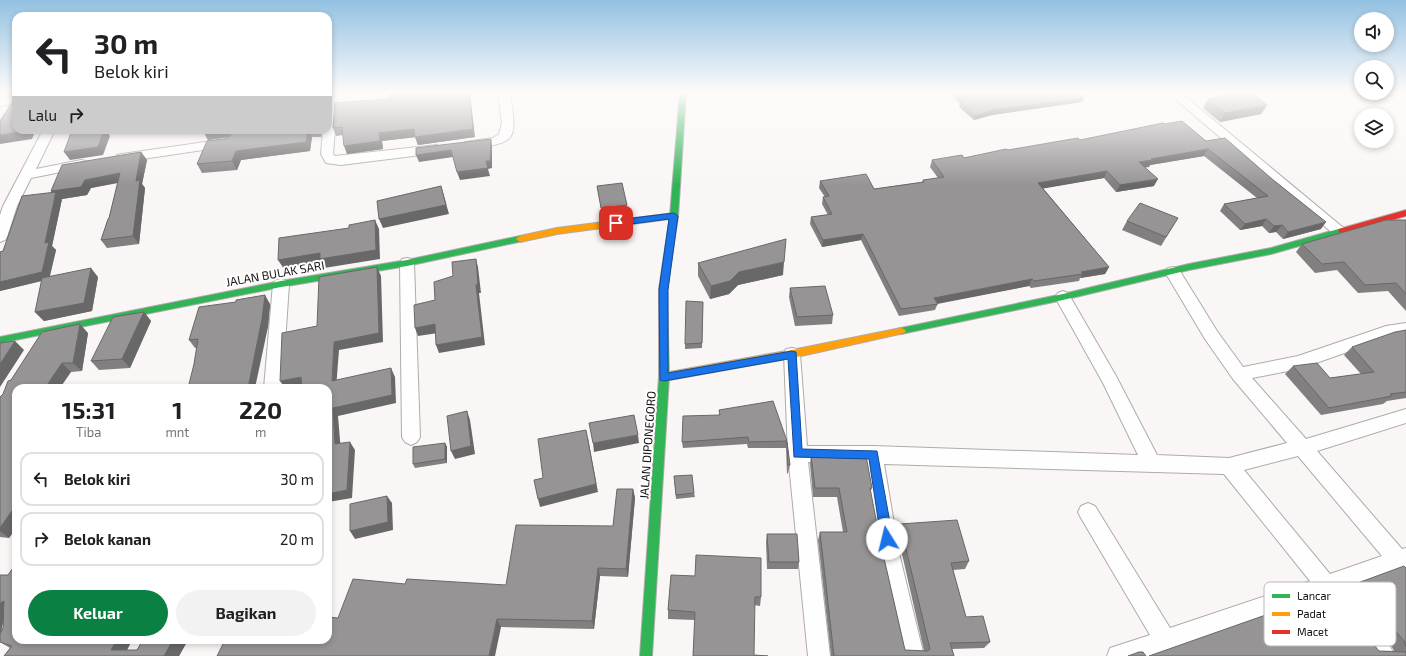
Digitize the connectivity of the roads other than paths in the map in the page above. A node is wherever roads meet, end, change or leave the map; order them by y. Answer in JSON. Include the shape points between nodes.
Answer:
{"nodes":[{"id":1,"x":508,"y":124,"type":"edge"},
{"id":2,"x":681,"y":124,"type":"edge"},
{"id":3,"x":1211,"y":124,"type":"edge"},
{"id":4,"x":47,"y":134,"type":"edge"},
{"id":5,"x":329,"y":134,"type":"edge"},
{"id":6,"x":231,"y":142,"type":"edge"},
{"id":7,"x":106,"y":160,"type":"edge"},
{"id":8,"x":91,"y":162,"type":"edge"},
{"id":9,"x":27,"y":175,"type":"junction"},
{"id":10,"x":1406,"y":213,"type":"edge"},
{"id":11,"x":674,"y":216,"type":"junction"},
{"id":12,"x":1341,"y":232,"type":"junction"},
{"id":13,"x":0,"y":237,"type":"edge"},
{"id":14,"x":407,"y":263,"type":"junction"},
{"id":15,"x":1173,"y":272,"type":"junction"},
{"id":16,"x":281,"y":284,"type":"junction"},
{"id":17,"x":1063,"y":297,"type":"junction"},
{"id":18,"x":1406,"y":329,"type":"edge"},
{"id":19,"x":48,"y":330,"type":"junction"},
{"id":20,"x":0,"y":340,"type":"edge"},
{"id":21,"x":36,"y":351,"type":"edge"},
{"id":22,"x":792,"y":354,"type":"junction"},
{"id":23,"x":1238,"y":374,"type":"junction"},
{"id":24,"x":664,"y":377,"type":"junction"},
{"id":25,"x":273,"y":384,"type":"edge"},
{"id":26,"x":1406,"y":416,"type":"edge"},
{"id":27,"x":411,"y":438,"type":"dead end"},
{"id":28,"x":1300,"y":447,"type":"junction"},
{"id":29,"x":797,"y":454,"type":"junction"},
{"id":30,"x":873,"y":454,"type":"junction"},
{"id":31,"x":1151,"y":463,"type":"junction"},
{"id":32,"x":1229,"y":466,"type":"junction"},
{"id":33,"x":1088,"y":512,"type":"dead end"},
{"id":34,"x":1403,"y":561,"type":"edge"},
{"id":35,"x":1324,"y":582,"type":"edge"},
{"id":36,"x":1333,"y":582,"type":"edge"},
{"id":37,"x":1264,"y":606,"type":"edge"},
{"id":38,"x":1166,"y":641,"type":"junction"},
{"id":39,"x":1375,"y":646,"type":"edge"},
{"id":40,"x":646,"y":656,"type":"edge"},
{"id":41,"x":819,"y":656,"type":"edge"},
{"id":42,"x":913,"y":656,"type":"edge"},
{"id":43,"x":1118,"y":656,"type":"edge"},
{"id":44,"x":1383,"y":656,"type":"edge"}],
"edges":[{"from":1,"to":5,"type":"street","via":[[503,139],[341,161],[331,160],[327,154]]},
{"from":2,"to":11,"type":"street","name":"JALAN DIPONEGORO"},
{"from":3,"to":12,"type":"street"},
{"from":4,"to":9,"type":"street"},
{"from":6,"to":7,"type":"street"},
{"from":8,"to":9,"type":"street"},
{"from":9,"to":13,"type":"street","via":[[10,206]]},
{"from":10,"to":12,"type":"street"},
{"from":11,"to":14,"type":"street","name":"JALAN BULAK SARI","via":[[557,231]]},
{"from":11,"to":24,"type":"street","name":"JALAN DIPONEGORO","via":[[663,290]]},
{"from":12,"to":15,"type":"street","via":[[1271,251]]},
{"from":14,"to":16,"type":"street","name":"JALAN BULAK SARI"},
{"from":14,"to":27,"type":"street"},
{"from":15,"to":17,"type":"street"},
{"from":15,"to":23,"type":"street"},
{"from":16,"to":19,"type":"street","name":"JALAN BULAK SARI"},
{"from":16,"to":25,"type":"street"},
{"from":17,"to":22,"type":"street"},
{"from":17,"to":31,"type":"street","via":[[1110,381]]},
{"from":18,"to":23,"type":"street","via":[[1386,332],[1299,362]]},
{"from":19,"to":20,"type":"street","name":"JALAN BULAK SARI"},
{"from":19,"to":21,"type":"street"},
{"from":22,"to":24,"type":"street"},
{"from":22,"to":29,"type":"street"},
{"from":23,"to":28,"type":"street"},
{"from":24,"to":40,"type":"street","name":"JALAN DIPONEGORO"},
{"from":26,"to":28,"type":"street"},
{"from":28,"to":32,"type":"street"},
{"from":28,"to":34,"type":"street"},
{"from":29,"to":30,"type":"street"},
{"from":29,"to":41,"type":"street"},
{"from":30,"to":31,"type":"street"},
{"from":30,"to":42,"type":"street","via":[[889,553]]},
{"from":31,"to":32,"type":"street"},
{"from":32,"to":35,"type":"street"},
{"from":33,"to":38,"type":"street"},
{"from":34,"to":36,"type":"street"},
{"from":37,"to":38,"type":"street"},
{"from":38,"to":43,"type":"street"},
{"from":39,"to":44,"type":"street"}]}
